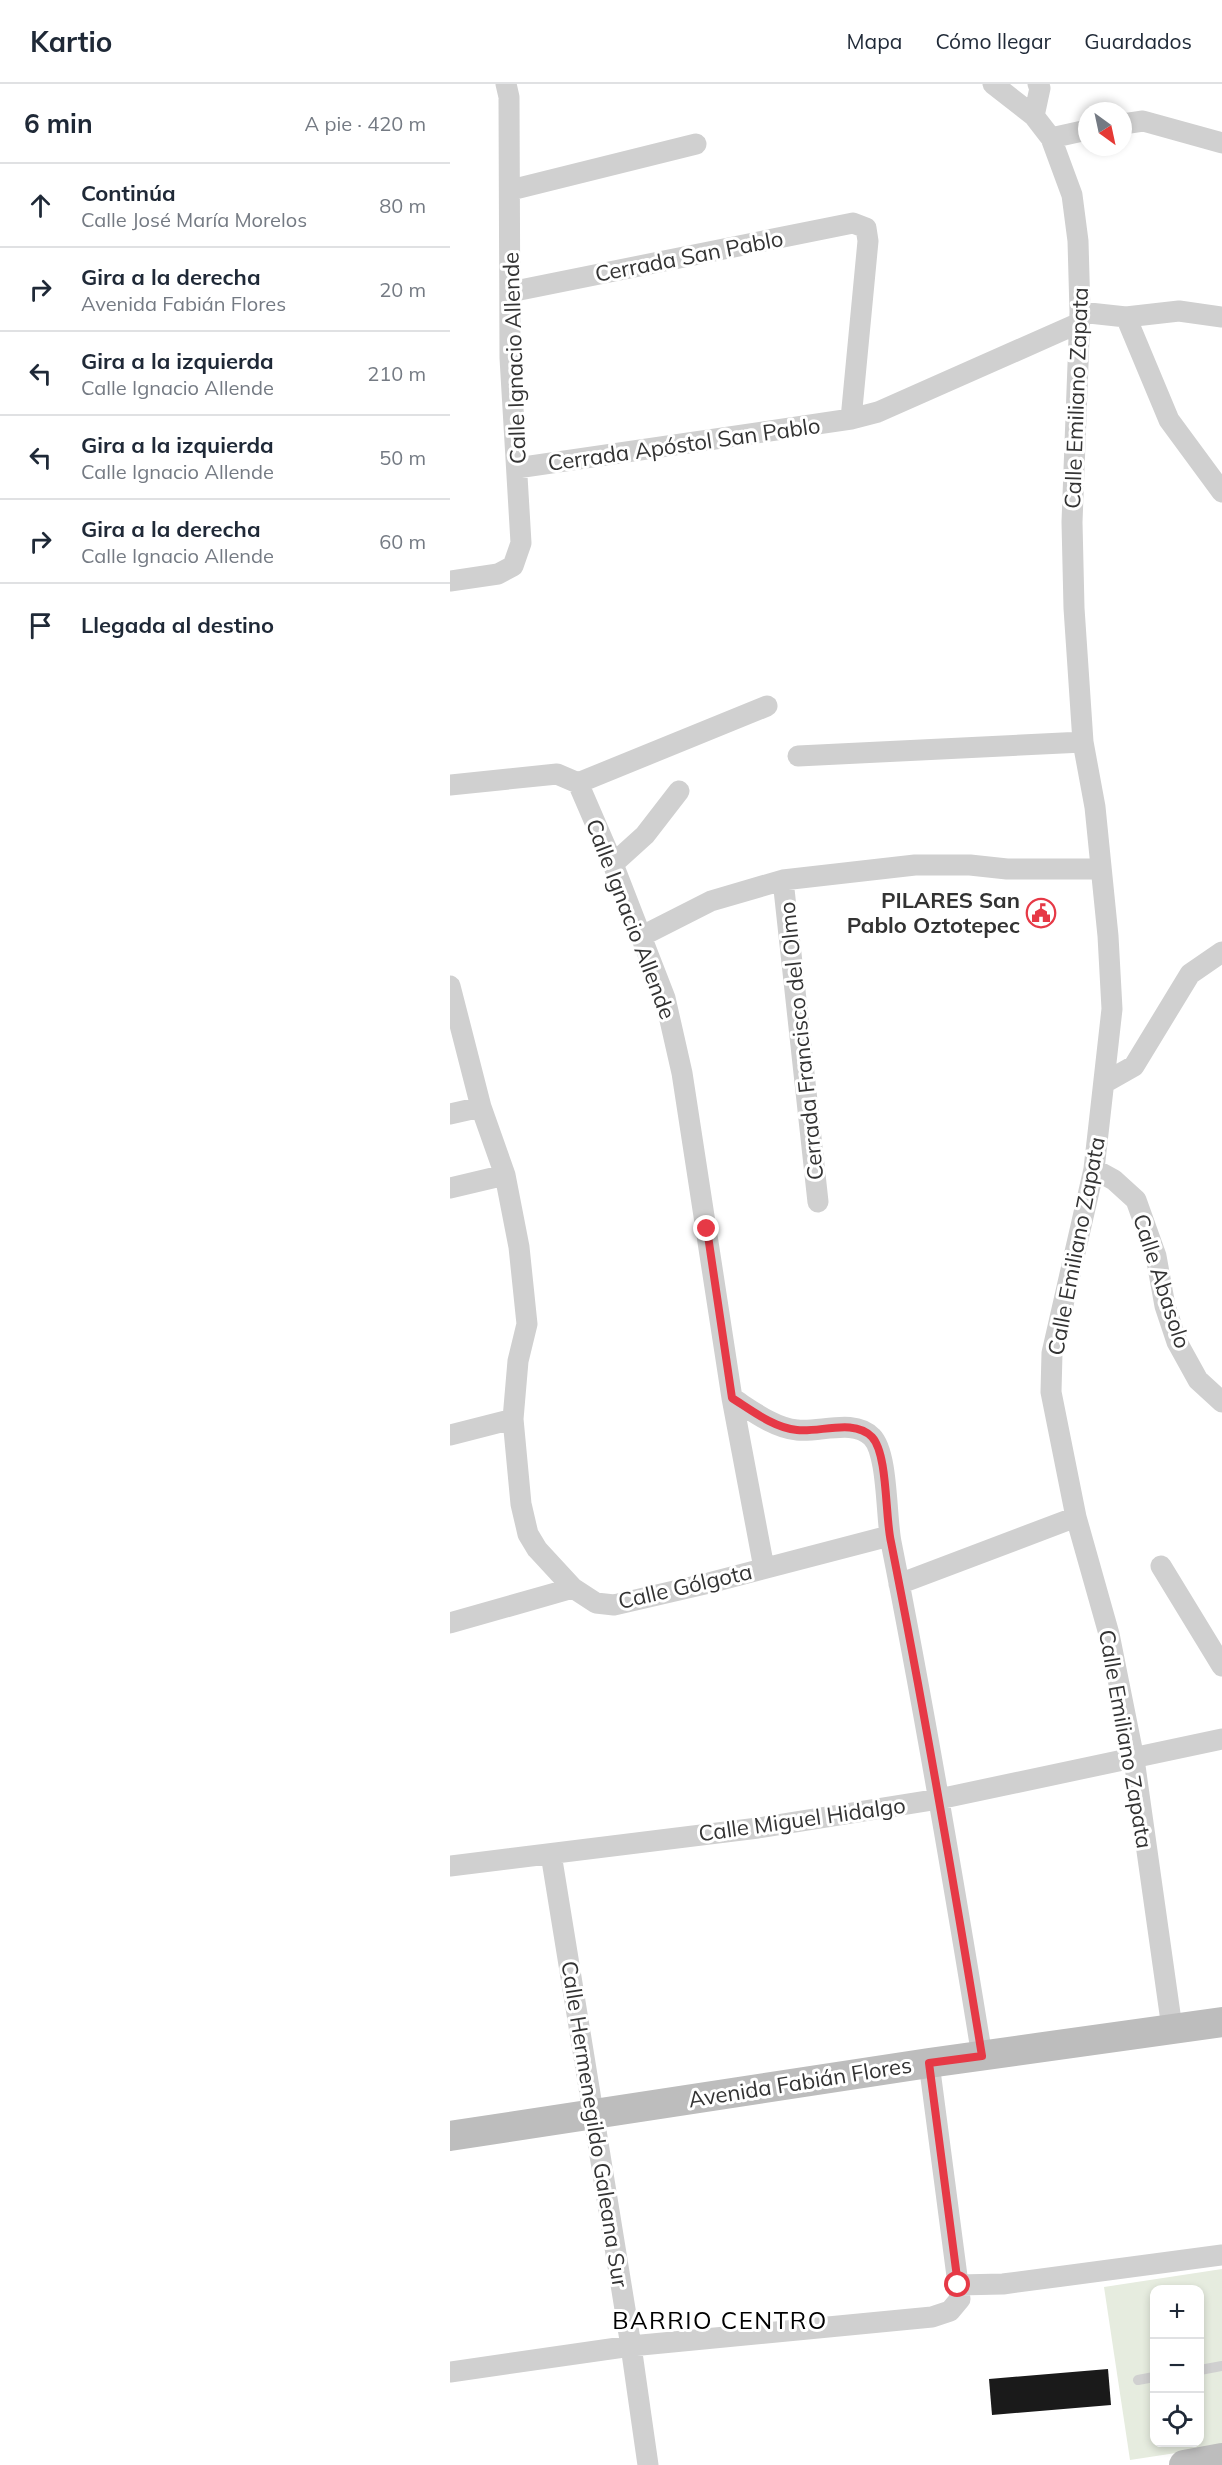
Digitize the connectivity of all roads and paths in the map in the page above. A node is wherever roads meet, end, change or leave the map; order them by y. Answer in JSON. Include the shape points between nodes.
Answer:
{"nodes":[{"id":1,"x":506,"y":84,"type":"edge"},
{"id":2,"x":993,"y":84,"type":"edge"},
{"id":3,"x":1038,"y":84,"type":"edge"},
{"id":4,"x":1034,"y":116,"type":"junction"},
{"id":5,"x":1132,"y":123,"type":"edge"},
{"id":6,"x":1078,"y":132,"type":"edge"},
{"id":7,"x":1051,"y":138,"type":"junction"},
{"id":8,"x":1222,"y":143,"type":"edge"},
{"id":9,"x":696,"y":144,"type":"dead end"},
{"id":10,"x":511,"y":190,"type":"junction"},
{"id":11,"x":510,"y":292,"type":"junction"},
{"id":12,"x":1126,"y":317,"type":"junction"},
{"id":13,"x":1222,"y":317,"type":"edge"},
{"id":14,"x":1080,"y":318,"type":"junction"},
{"id":15,"x":851,"y":419,"type":"junction"},
{"id":16,"x":517,"y":468,"type":"junction"},
{"id":17,"x":1222,"y":492,"type":"edge"},
{"id":18,"x":450,"y":580,"type":"edge"},
{"id":19,"x":767,"y":706,"type":"dead end"},
{"id":20,"x":1083,"y":742,"type":"junction"},
{"id":21,"x":798,"y":756,"type":"dead end"},
{"id":22,"x":578,"y":783,"type":"junction"},
{"id":23,"x":450,"y":785,"type":"edge"},
{"id":24,"x":679,"y":791,"type":"dead end"},
{"id":25,"x":613,"y":864,"type":"junction"},
{"id":26,"x":1100,"y":869,"type":"junction"},
{"id":27,"x":783,"y":880,"type":"junction"},
{"id":28,"x":642,"y":936,"type":"junction"},
{"id":29,"x":1222,"y":952,"type":"edge"},
{"id":30,"x":450,"y":986,"type":"edge"},
{"id":31,"x":456,"y":1041,"type":"edge"},
{"id":32,"x":1104,"y":1083,"type":"junction"},
{"id":33,"x":481,"y":1107,"type":"junction"},
{"id":34,"x":450,"y":1114,"type":"edge"},
{"id":35,"x":1094,"y":1169,"type":"junction"},
{"id":36,"x":505,"y":1175,"type":"junction"},
{"id":37,"x":450,"y":1188,"type":"edge"},
{"id":38,"x":818,"y":1202,"type":"dead end"},
{"id":39,"x":732,"y":1398,"type":"junction"},
{"id":40,"x":1222,"y":1402,"type":"edge"},
{"id":41,"x":513,"y":1419,"type":"junction"},
{"id":42,"x":450,"y":1435,"type":"edge"},
{"id":43,"x":1076,"y":1517,"type":"junction"},
{"id":44,"x":889,"y":1536,"type":"junction"},
{"id":45,"x":1161,"y":1566,"type":"dead end"},
{"id":46,"x":764,"y":1568,"type":"junction"},
{"id":47,"x":899,"y":1584,"type":"junction"},
{"id":48,"x":573,"y":1588,"type":"junction"},
{"id":49,"x":450,"y":1623,"type":"edge"},
{"id":50,"x":1222,"y":1666,"type":"edge"},
{"id":51,"x":1222,"y":1739,"type":"edge"},
{"id":52,"x":1134,"y":1759,"type":"junction"},
{"id":53,"x":939,"y":1800,"type":"junction"},
{"id":54,"x":551,"y":1854,"type":"junction"},
{"id":55,"x":450,"y":1866,"type":"edge"},
{"id":56,"x":1222,"y":2022,"type":"edge"},
{"id":57,"x":1172,"y":2028,"type":"junction"},
{"id":58,"x":982,"y":2056,"type":"junction"},
{"id":59,"x":929,"y":2063,"type":"junction"},
{"id":60,"x":594,"y":2114,"type":"junction"},
{"id":61,"x":450,"y":2136,"type":"edge"},
{"id":62,"x":1222,"y":2255,"type":"edge"},
{"id":63,"x":958,"y":2285,"type":"junction"},
{"id":64,"x":632,"y":2346,"type":"junction"},
{"id":65,"x":1222,"y":2366,"type":"edge"},
{"id":66,"x":1204,"y":2369,"type":"edge"},
{"id":67,"x":450,"y":2372,"type":"edge"},
{"id":68,"x":1150,"y":2378,"type":"edge"},
{"id":69,"x":1138,"y":2380,"type":"dead end"},
{"id":70,"x":1222,"y":2458,"type":"edge"},
{"id":71,"x":648,"y":2465,"type":"edge"},
{"id":72,"x":1184,"y":2465,"type":"edge"}],
"edges":[{"from":1,"to":10,"type":"street","name":"Calle Ignacio Allende"},
{"from":2,"to":4,"type":"street","name":"Calle Emiliano Zapata"},
{"from":3,"to":4,"type":"street"},
{"from":4,"to":7,"type":"street","name":"Calle Emiliano Zapata"},
{"from":5,"to":8,"type":"street","via":[[1143,121]]},
{"from":6,"to":7,"type":"street"},
{"from":7,"to":14,"type":"street","name":"Calle Emiliano Zapata","via":[[1072,195],[1078,240]]},
{"from":9,"to":10,"type":"street"},
{"from":10,"to":11,"type":"street","name":"Calle Ignacio Allende"},
{"from":11,"to":15,"type":"street","name":"Cerrada San Pablo","via":[[853,223],[866,228],[868,241]]},
{"from":11,"to":16,"type":"street","name":"Calle Ignacio Allende"},
{"from":12,"to":13,"type":"street","via":[[1179,311]]},
{"from":12,"to":14,"type":"street"},
{"from":12,"to":17,"type":"street","via":[[1169,420]]},
{"from":14,"to":15,"type":"street","name":"Cerrada Apóstol San Pablo","via":[[878,412]]},
{"from":14,"to":20,"type":"street","name":"Calle Emiliano Zapata","via":[[1072,522]]},
{"from":15,"to":16,"type":"street","name":"Cerrada Apóstol San Pablo"},
{"from":16,"to":18,"type":"street","name":"Calle Ignacio Allende","via":[[521,543],[513,566],[498,574]]},
{"from":19,"to":22,"type":"street"},
{"from":20,"to":21,"type":"street"},
{"from":20,"to":26,"type":"street","name":"Calle Emiliano Zapata","via":[[1095,807]]},
{"from":22,"to":23,"type":"street","via":[[557,774]]},
{"from":22,"to":25,"type":"street","name":"Calle Ignacio Allende"},
{"from":24,"to":25,"type":"street","via":[[645,835]]},
{"from":25,"to":28,"type":"street","name":"Calle Ignacio Allende"},
{"from":26,"to":27,"type":"street","via":[[915,865]]},
{"from":26,"to":32,"type":"street","name":"Calle Emiliano Zapata","via":[[1112,1009]]},
{"from":27,"to":28,"type":"street","via":[[711,901]]},
{"from":27,"to":38,"type":"street","name":"Cerrada Francisco del Olmo"},
{"from":28,"to":39,"type":"street","name":"Calle Ignacio Allende","via":[[665,998],[682,1073]]},
{"from":29,"to":32,"type":"street","via":[[1190,974],[1134,1066]]},
{"from":30,"to":31,"type":"street"},
{"from":31,"to":33,"type":"street"},
{"from":32,"to":35,"type":"street","name":"Calle Emiliano Zapata"},
{"from":33,"to":34,"type":"street"},
{"from":33,"to":36,"type":"street"},
{"from":35,"to":40,"type":"street","name":"Calle Abasolo","via":[[1114,1180],[1136,1200],[1156,1256],[1165,1306],[1177,1342],[1198,1380]]},
{"from":35,"to":43,"type":"street","name":"Calle Emiliano Zapata","via":[[1052,1353],[1051,1392]]},
{"from":36,"to":37,"type":"street"},
{"from":36,"to":41,"type":"street","via":[[519,1247],[527,1323],[518,1361]]},
{"from":39,"to":44,"type":"street","via":[[764,1418],[796,1430],[841,1428],[870,1434],[878,1444],[882,1461]]},
{"from":39,"to":46,"type":"street","name":"Calle Ignacio Allende"},
{"from":41,"to":42,"type":"street"},
{"from":41,"to":48,"type":"street","via":[[521,1504],[528,1534]]},
{"from":43,"to":47,"type":"street"},
{"from":43,"to":52,"type":"street","name":"Calle Emiliano Zapata","via":[[1109,1634]]},
{"from":44,"to":46,"type":"street","name":"Calle Gólgota"},
{"from":44,"to":47,"type":"street"},
{"from":45,"to":50,"type":"street"},
{"from":46,"to":48,"type":"street","name":"Calle Gólgota","via":[[614,1605],[596,1603]]},
{"from":47,"to":53,"type":"street"},
{"from":48,"to":49,"type":"street"},
{"from":51,"to":52,"type":"street","name":"Calle Miguel Hidalgo"},
{"from":52,"to":53,"type":"street","name":"Calle Miguel Hidalgo"},
{"from":52,"to":57,"type":"street","name":"Calle Emiliano Zapata"},
{"from":53,"to":54,"type":"street","name":"Calle Miguel Hidalgo"},
{"from":53,"to":58,"type":"street"},
{"from":54,"to":55,"type":"street","name":"Calle Miguel Hidalgo"},
{"from":54,"to":60,"type":"street","name":"Calle Hermenegildo Galeana Sur"},
{"from":56,"to":57,"type":"main road","name":"Avenida Fabián Flores"},
{"from":57,"to":58,"type":"main road","name":"Avenida Fabián Flores"},
{"from":58,"to":59,"type":"main road","name":"Avenida Fabián Flores"},
{"from":59,"to":60,"type":"main road","name":"Avenida Fabián Flores"},
{"from":59,"to":63,"type":"street"},
{"from":60,"to":61,"type":"main road","name":"Avenida Fabián Flores"},
{"from":60,"to":64,"type":"street","name":"Calle Hermenegildo Galeana Sur"},
{"from":62,"to":63,"type":"street","via":[[1003,2284]]},
{"from":63,"to":64,"type":"street","via":[[960,2299],[950,2312],[932,2317]]},
{"from":64,"to":67,"type":"street"},
{"from":64,"to":71,"type":"street","name":"Calle Hermenegildo Galeana Sur"},
{"from":65,"to":66,"type":"lane"},
{"from":68,"to":69,"type":"lane"},
{"from":70,"to":72,"type":"main road"}]}
